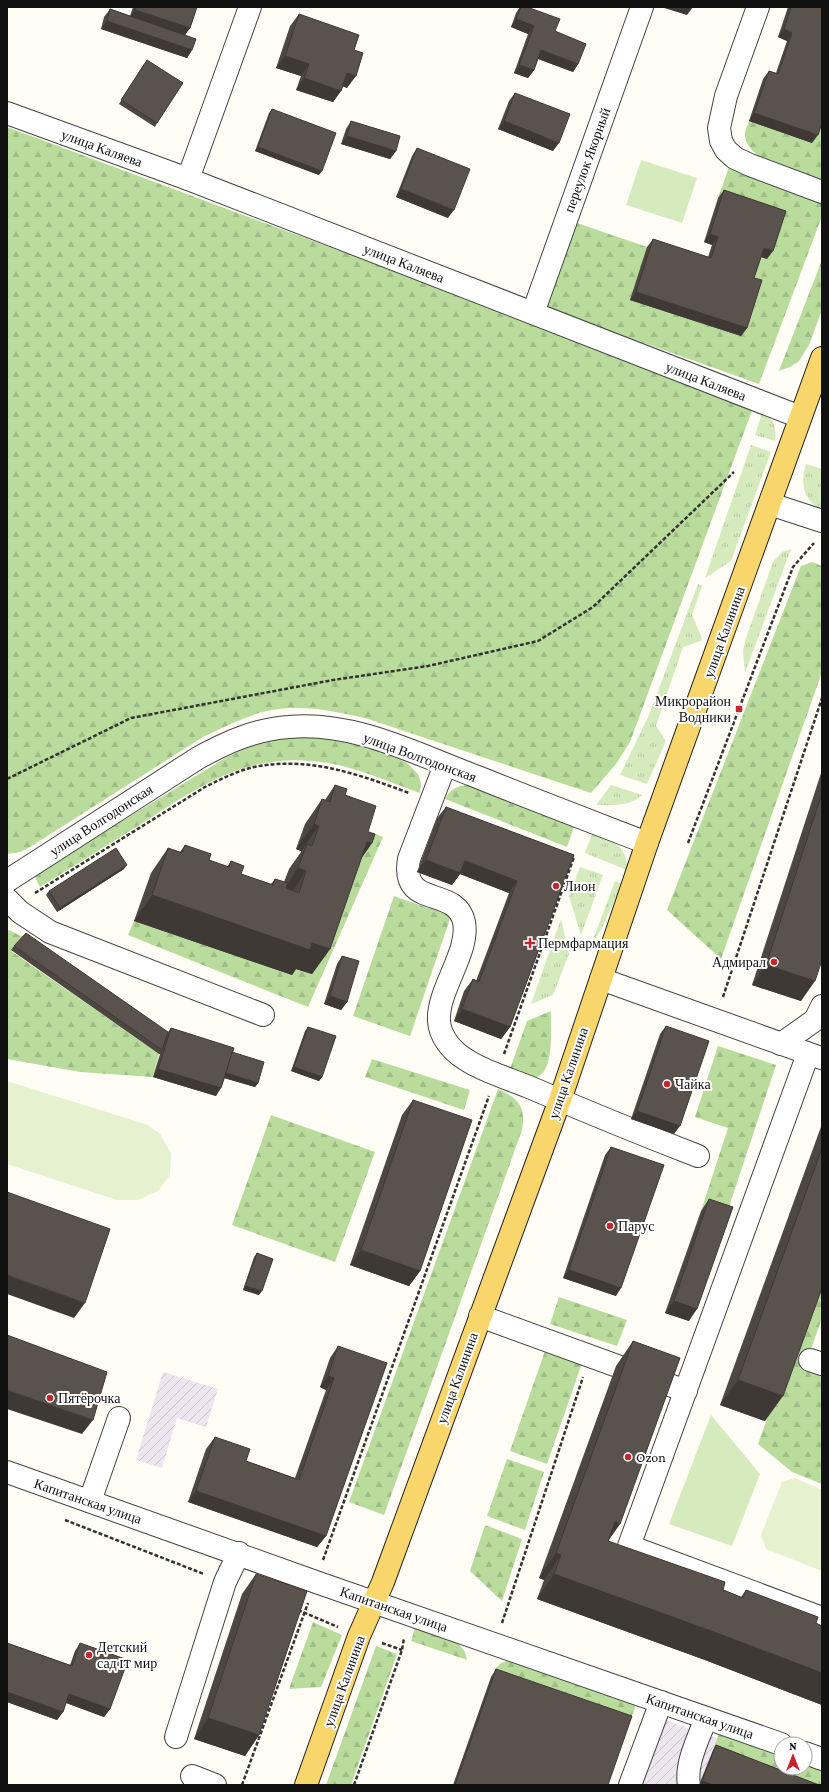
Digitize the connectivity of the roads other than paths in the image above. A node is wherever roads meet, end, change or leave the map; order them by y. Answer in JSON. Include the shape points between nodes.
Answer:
{"nodes":[{"id":1,"x":250,"y":7,"type":"edge"},
{"id":2,"x":642,"y":7,"type":"edge"},
{"id":3,"x":758,"y":7,"type":"edge"},
{"id":4,"x":7,"y":113,"type":"edge"},
{"id":5,"x":188,"y":179,"type":"junction"},
{"id":6,"x":822,"y":192,"type":"edge"},
{"id":7,"x":533,"y":313,"type":"junction"},
{"id":8,"x":822,"y":358,"type":"edge"},
{"id":9,"x":800,"y":418,"type":"junction"},
{"id":10,"x":770,"y":504,"type":"junction"},
{"id":11,"x":820,"y":530,"type":"edge"},
{"id":12,"x":445,"y":765,"type":"junction"},
{"id":13,"x":647,"y":844,"type":"junction"},
{"id":14,"x":7,"y":881,"type":"edge"},
{"id":15,"x":10,"y":903,"type":"edge"},
{"id":16,"x":601,"y":979,"type":"junction"},
{"id":17,"x":822,"y":1006,"type":"edge"},
{"id":18,"x":264,"y":1015,"type":"dead end"},
{"id":19,"x":781,"y":1044,"type":"junction"},
{"id":20,"x":815,"y":1056,"type":"edge"},
{"id":21,"x":560,"y":1100,"type":"junction"},
{"id":22,"x":698,"y":1156,"type":"dead end"},
{"id":23,"x":480,"y":1316,"type":"junction"},
{"id":24,"x":686,"y":1390,"type":"junction"},
{"id":25,"x":119,"y":1418,"type":"dead end"},
{"id":26,"x":7,"y":1472,"type":"edge"},
{"id":27,"x":90,"y":1501,"type":"junction"},
{"id":28,"x":239,"y":1554,"type":"junction"},
{"id":29,"x":375,"y":1602,"type":"junction"},
{"id":30,"x":822,"y":1618,"type":"edge"},
{"id":31,"x":661,"y":1702,"type":"junction"},
{"id":32,"x":706,"y":1718,"type":"junction"},
{"id":33,"x":176,"y":1737,"type":"dead end"},
{"id":34,"x":773,"y":1741,"type":"edge"},
{"id":35,"x":192,"y":1776,"type":"dead end"},
{"id":36,"x":215,"y":1785,"type":"edge"},
{"id":37,"x":306,"y":1785,"type":"edge"},
{"id":38,"x":630,"y":1785,"type":"edge"},
{"id":39,"x":690,"y":1785,"type":"edge"}],
"edges":[{"from":1,"to":5,"type":"street"},
{"from":2,"to":7,"type":"street","name":"переулок Якорный"},
{"from":3,"to":6,"type":"street","via":[[724,102],[719,128],[721,141],[735,158]]},
{"from":4,"to":5,"type":"street","name":"улица Каляева"},
{"from":5,"to":7,"type":"street","name":"улица Каляева"},
{"from":7,"to":9,"type":"street","name":"улица Каляева"},
{"from":8,"to":9,"type":"main road","name":"улица Калинина"},
{"from":9,"to":10,"type":"main road","name":"улица Калинина"},
{"from":10,"to":11,"type":"street"},
{"from":10,"to":13,"type":"main road","name":"улица Калинина"},
{"from":12,"to":13,"type":"street","name":"улица Волгодонская"},
{"from":12,"to":14,"type":"street","name":"улица Волгодонская","via":[[377,738],[342,730],[290,726],[260,731],[228,742],[198,758]]},
{"from":12,"to":21,"type":"street","via":[[409,859],[409,877],[418,891],[456,906],[464,928],[463,942],[441,1007],[441,1032],[448,1043],[466,1060]]},
{"from":13,"to":16,"type":"main road","name":"улица Калинина"},
{"from":15,"to":18,"type":"street","via":[[50,932]]},
{"from":16,"to":19,"type":"street"},
{"from":16,"to":21,"type":"main road","name":"улица Калинина"},
{"from":17,"to":19,"type":"street","via":[[815,1020]]},
{"from":19,"to":20,"type":"street"},
{"from":20,"to":24,"type":"street"},
{"from":21,"to":22,"type":"street"},
{"from":21,"to":23,"type":"main road","name":"улица Калинина"},
{"from":23,"to":24,"type":"street"},
{"from":23,"to":29,"type":"main road","name":"улица Калинина"},
{"from":24,"to":30,"type":"street","via":[[629,1546]]},
{"from":25,"to":27,"type":"street"},
{"from":26,"to":27,"type":"street","name":"Капитанская улица"},
{"from":27,"to":28,"type":"street","name":"Капитанская улица"},
{"from":28,"to":29,"type":"street","name":"Капитанская улица"},
{"from":28,"to":33,"type":"street","via":[[225,1582]]},
{"from":29,"to":31,"type":"street","name":"Капитанская улица"},
{"from":29,"to":37,"type":"main road","name":"улица Калинина","via":[[359,1636]]},
{"from":31,"to":32,"type":"street","name":"Капитанская улица"},
{"from":31,"to":38,"type":"street"},
{"from":32,"to":34,"type":"street","name":"Капитанская улица"},
{"from":32,"to":39,"type":"street","via":[[689,1767],[687,1776]]},
{"from":35,"to":36,"type":"street"}]}
